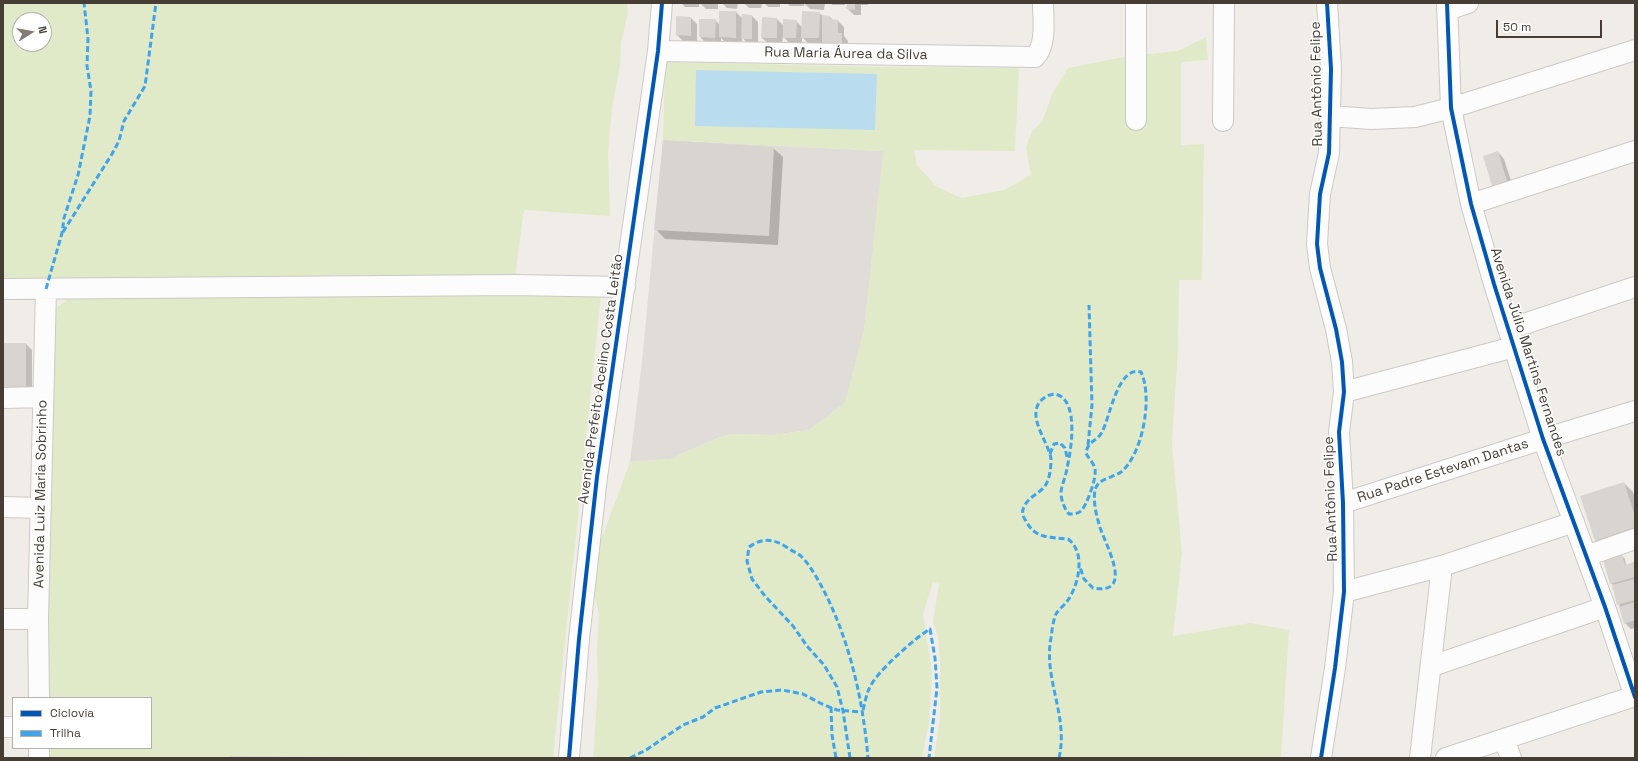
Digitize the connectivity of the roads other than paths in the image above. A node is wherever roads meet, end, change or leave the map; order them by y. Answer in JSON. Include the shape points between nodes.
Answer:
{"nodes":[{"id":1,"x":662,"y":3,"type":"edge"},
{"id":2,"x":1043,"y":3,"type":"edge"},
{"id":3,"x":1136,"y":3,"type":"edge"},
{"id":4,"x":1224,"y":3,"type":"edge"},
{"id":5,"x":1327,"y":3,"type":"edge"},
{"id":6,"x":1468,"y":3,"type":"edge"},
{"id":7,"x":1447,"y":6,"type":"edge"},
{"id":8,"x":658,"y":50,"type":"junction"},
{"id":9,"x":1635,"y":50,"type":"edge"},
{"id":10,"x":1451,"y":108,"type":"junction"},
{"id":11,"x":1330,"y":116,"type":"junction"},
{"id":12,"x":1136,"y":120,"type":"dead end"},
{"id":13,"x":1223,"y":121,"type":"dead end"},
{"id":14,"x":1635,"y":151,"type":"edge"},
{"id":15,"x":1471,"y":204,"type":"junction"},
{"id":16,"x":1635,"y":286,"type":"edge"},
{"id":17,"x":625,"y":287,"type":"junction"},
{"id":18,"x":3,"y":289,"type":"edge"},
{"id":19,"x":46,"y":290,"type":"junction"},
{"id":20,"x":1511,"y":338,"type":"junction"},
{"id":21,"x":1344,"y":392,"type":"junction"},
{"id":22,"x":3,"y":398,"type":"edge"},
{"id":23,"x":43,"y":398,"type":"junction"},
{"id":24,"x":1635,"y":411,"type":"edge"},
{"id":25,"x":1543,"y":439,"type":"junction"},
{"id":26,"x":1343,"y":503,"type":"junction"},
{"id":27,"x":3,"y":507,"type":"edge"},
{"id":28,"x":41,"y":508,"type":"junction"},
{"id":29,"x":1574,"y":522,"type":"junction"},
{"id":30,"x":1635,"y":539,"type":"edge"},
{"id":31,"x":1586,"y":556,"type":"junction"},
{"id":32,"x":1442,"y":566,"type":"junction"},
{"id":33,"x":1344,"y":592,"type":"junction"},
{"id":34,"x":1605,"y":607,"type":"junction"},
{"id":35,"x":3,"y":619,"type":"edge"},
{"id":36,"x":38,"y":619,"type":"junction"},
{"id":37,"x":1630,"y":664,"type":"edge"},
{"id":38,"x":1432,"y":666,"type":"junction"},
{"id":39,"x":1635,"y":696,"type":"edge"},
{"id":40,"x":39,"y":697,"type":"edge"},
{"id":41,"x":1504,"y":739,"type":"junction"},
{"id":42,"x":569,"y":758,"type":"edge"},
{"id":43,"x":1321,"y":758,"type":"edge"},
{"id":44,"x":1420,"y":758,"type":"edge"},
{"id":45,"x":1446,"y":758,"type":"edge"},
{"id":46,"x":1511,"y":758,"type":"edge"}],
"edges":[{"from":1,"to":8,"type":"street","name":"Avenida Prefeito Acelino Costa Leitão"},
{"from":2,"to":8,"type":"street","name":"Rua Maria Áurea da Silva","via":[[1042,44],[1035,57]]},
{"from":3,"to":12,"type":"street"},
{"from":4,"to":13,"type":"street"},
{"from":5,"to":11,"type":"street","name":"Rua Antônio Felipe","via":[[1331,69]]},
{"from":6,"to":7,"type":"street"},
{"from":7,"to":10,"type":"street","name":"Avenida Júlio Martins Fernandes"},
{"from":8,"to":17,"type":"street","name":"Avenida Prefeito Acelino Costa Leitão"},
{"from":9,"to":10,"type":"street"},
{"from":10,"to":11,"type":"street","via":[[1415,117],[1390,119]]},
{"from":10,"to":15,"type":"street","name":"Avenida Júlio Martins Fernandes"},
{"from":11,"to":21,"type":"street","name":"Rua Antônio Felipe","via":[[1329,153],[1320,194],[1317,244],[1320,268],[1341,356]]},
{"from":14,"to":15,"type":"street"},
{"from":15,"to":20,"type":"street","name":"Avenida Júlio Martins Fernandes"},
{"from":16,"to":20,"type":"street"},
{"from":17,"to":19,"type":"street","via":[[514,285]]},
{"from":17,"to":42,"type":"street","name":"Avenida Prefeito Acelino Costa Leitão","via":[[597,477]]},
{"from":18,"to":19,"type":"street"},
{"from":19,"to":23,"type":"street","name":"Avenida Luiz Maria Sobrinho"},
{"from":20,"to":21,"type":"street"},
{"from":20,"to":25,"type":"street","name":"Avenida Júlio Martins Fernandes"},
{"from":21,"to":26,"type":"street","name":"Rua Antônio Felipe","via":[[1340,432]]},
{"from":22,"to":23,"type":"street"},
{"from":23,"to":28,"type":"street","name":"Avenida Luiz Maria Sobrinho"},
{"from":24,"to":25,"type":"street","name":"Rua Padre Estevam Dantas"},
{"from":25,"to":26,"type":"street","name":"Rua Padre Estevam Dantas"},
{"from":25,"to":29,"type":"street","name":"Avenida Júlio Martins Fernandes"},
{"from":26,"to":33,"type":"street","name":"Rua Antônio Felipe"},
{"from":27,"to":28,"type":"street"},
{"from":28,"to":36,"type":"street","name":"Avenida Luiz Maria Sobrinho"},
{"from":29,"to":31,"type":"street","name":"Avenida Júlio Martins Fernandes"},
{"from":29,"to":32,"type":"street"},
{"from":30,"to":31,"type":"street"},
{"from":31,"to":34,"type":"street","name":"Avenida Júlio Martins Fernandes"},
{"from":32,"to":33,"type":"street"},
{"from":32,"to":38,"type":"street"},
{"from":33,"to":43,"type":"street","name":"Rua Antônio Felipe"},
{"from":34,"to":37,"type":"street","name":"Avenida Júlio Martins Fernandes"},
{"from":34,"to":38,"type":"street"},
{"from":35,"to":36,"type":"street"},
{"from":36,"to":40,"type":"street","name":"Avenida Luiz Maria Sobrinho"},
{"from":37,"to":39,"type":"street","name":"Avenida Júlio Martins Fernandes"},
{"from":38,"to":44,"type":"street"},
{"from":39,"to":41,"type":"street"},
{"from":41,"to":45,"type":"street"},
{"from":41,"to":46,"type":"street"}]}
